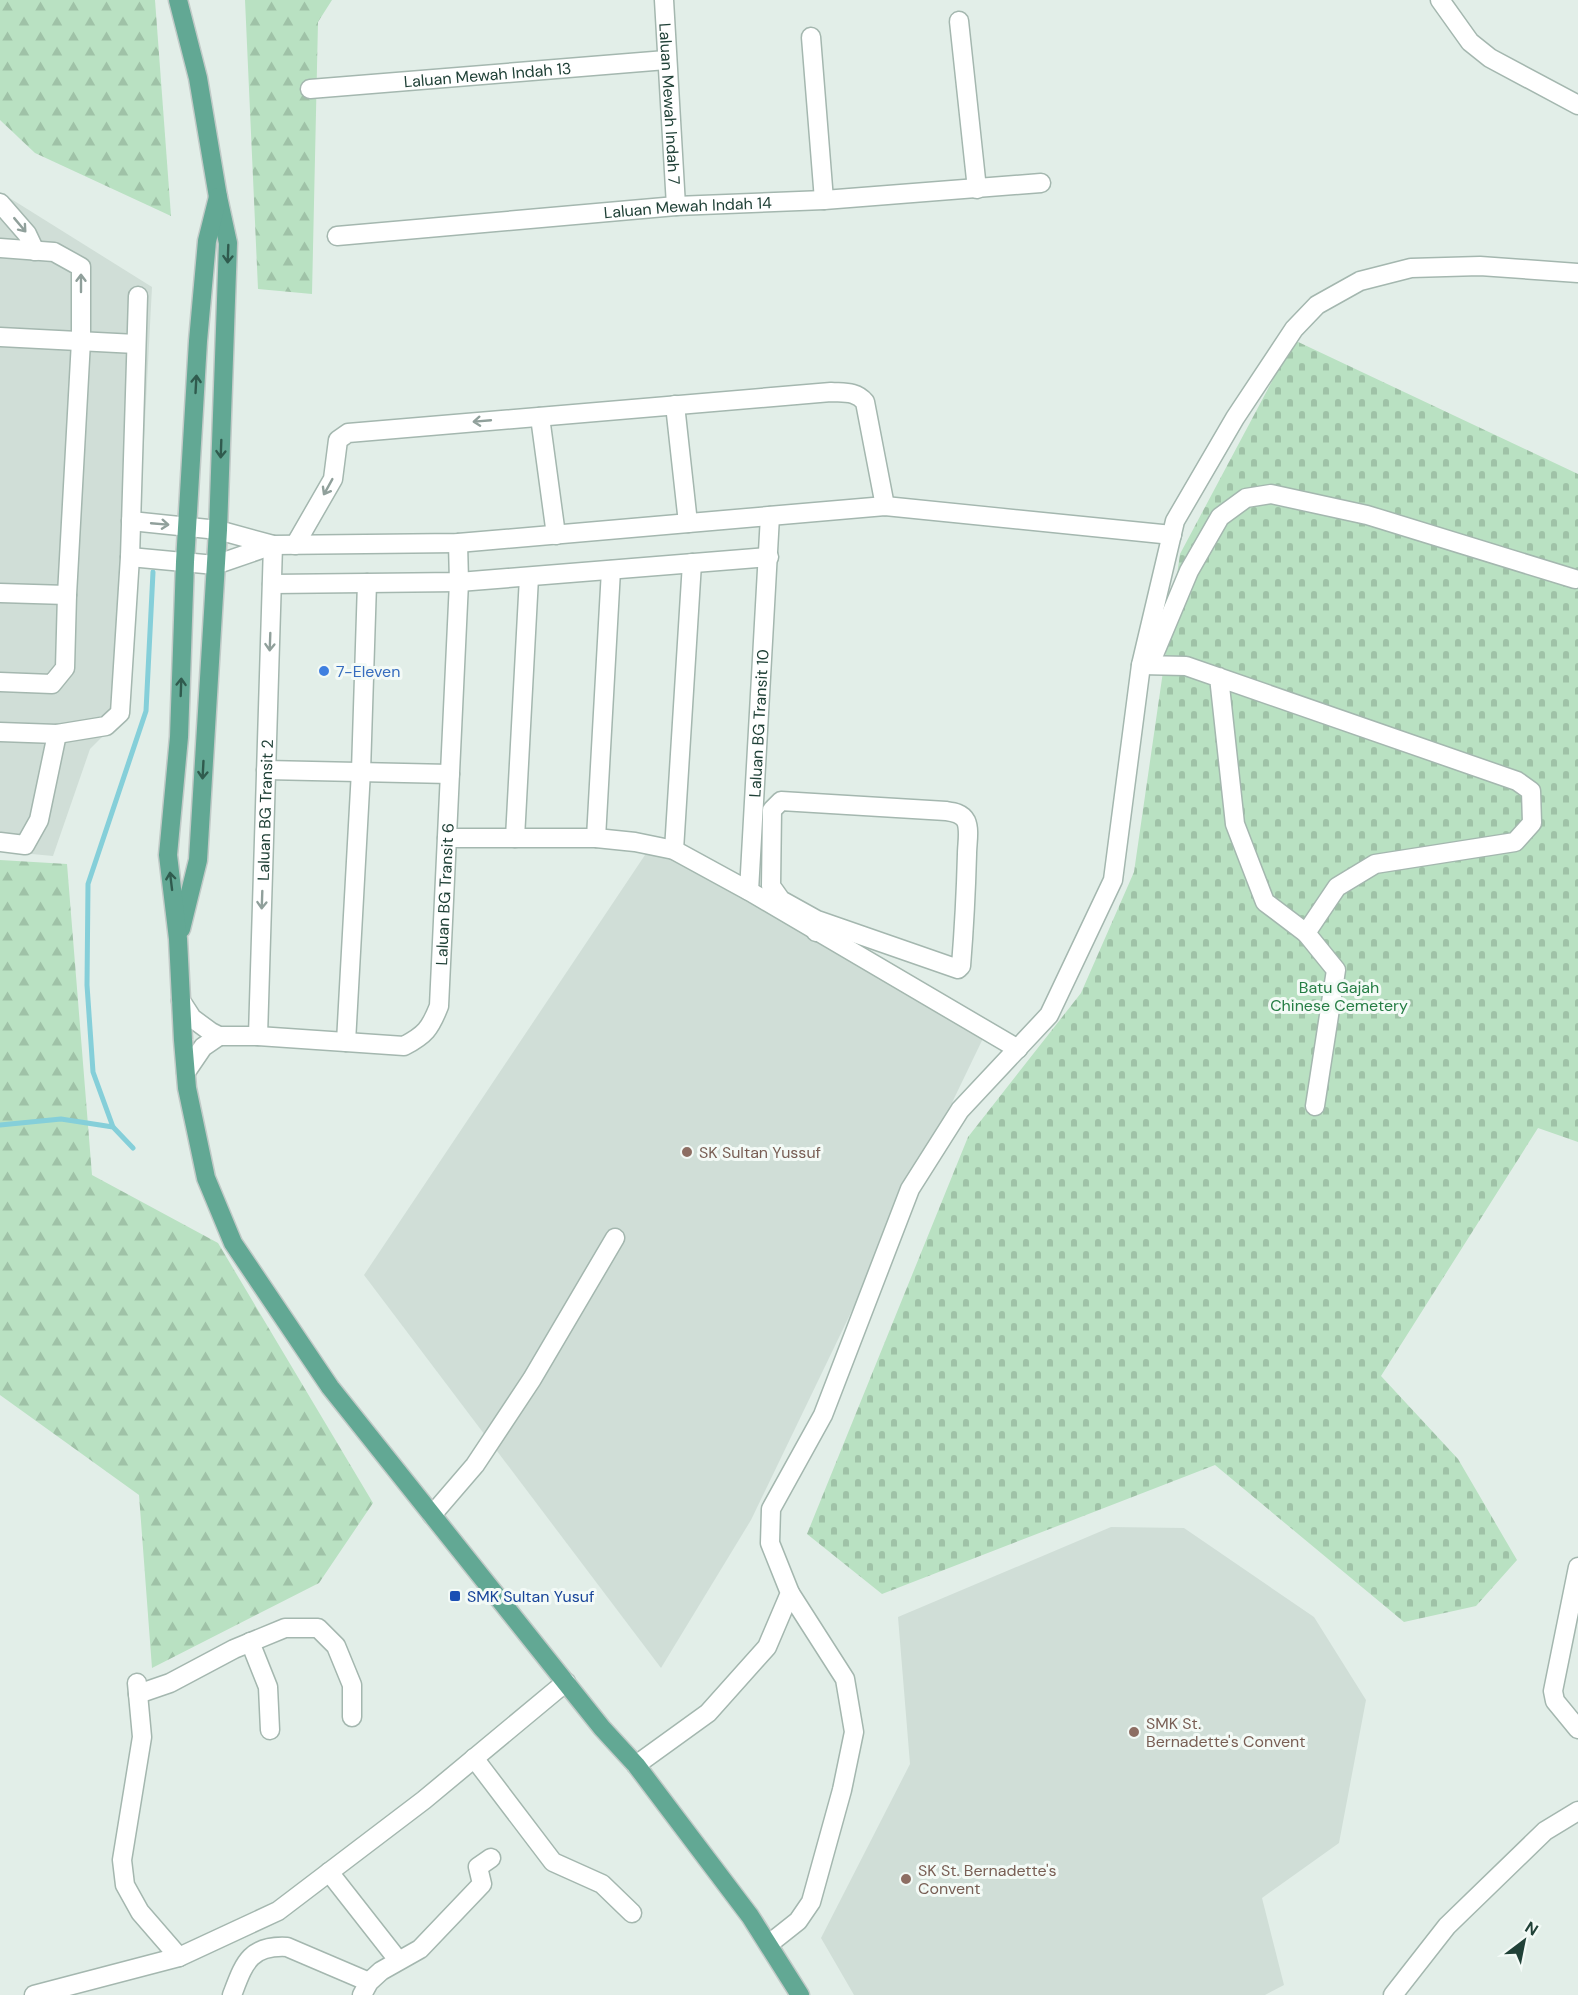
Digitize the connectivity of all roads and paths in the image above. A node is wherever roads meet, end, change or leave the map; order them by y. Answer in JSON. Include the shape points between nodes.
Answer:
{"nodes":[{"id":1,"x":178,"y":0,"type":"edge"},
{"id":2,"x":664,"y":0,"type":"edge"},
{"id":3,"x":1440,"y":0,"type":"edge"},
{"id":4,"x":958,"y":21,"type":"dead end"},
{"id":5,"x":810,"y":37,"type":"dead end"},
{"id":6,"x":666,"y":60,"type":"junction"},
{"id":7,"x":310,"y":89,"type":"dead end"},
{"id":8,"x":1578,"y":105,"type":"edge"},
{"id":9,"x":1041,"y":183,"type":"dead end"},
{"id":10,"x":977,"y":189,"type":"junction"},
{"id":11,"x":218,"y":197,"type":"junction"},
{"id":12,"x":824,"y":200,"type":"junction"},
{"id":13,"x":0,"y":203,"type":"edge"},
{"id":14,"x":676,"y":206,"type":"junction"},
{"id":15,"x":337,"y":236,"type":"dead end"},
{"id":16,"x":0,"y":248,"type":"edge"},
{"id":17,"x":35,"y":251,"type":"junction"},
{"id":18,"x":1578,"y":273,"type":"edge"},
{"id":19,"x":138,"y":296,"type":"dead end"},
{"id":20,"x":0,"y":337,"type":"edge"},
{"id":21,"x":81,"y":341,"type":"junction"},
{"id":22,"x":136,"y":344,"type":"junction"},
{"id":23,"x":675,"y":405,"type":"junction"},
{"id":24,"x":540,"y":417,"type":"junction"},
{"id":25,"x":885,"y":506,"type":"junction"},
{"id":26,"x":771,"y":516,"type":"junction"},
{"id":27,"x":131,"y":521,"type":"junction"},
{"id":28,"x":688,"y":524,"type":"junction"},
{"id":29,"x":188,"y":526,"type":"junction"},
{"id":30,"x":218,"y":530,"type":"junction"},
{"id":31,"x":556,"y":535,"type":"junction"},
{"id":32,"x":1172,"y":535,"type":"junction"},
{"id":33,"x":458,"y":543,"type":"junction"},
{"id":34,"x":273,"y":545,"type":"junction"},
{"id":35,"x":295,"y":545,"type":"junction"},
{"id":36,"x":130,"y":557,"type":"junction"},
{"id":37,"x":769,"y":557,"type":"junction"},
{"id":38,"x":185,"y":562,"type":"junction"},
{"id":39,"x":692,"y":563,"type":"junction"},
{"id":40,"x":214,"y":565,"type":"junction"},
{"id":41,"x":611,"y":570,"type":"junction"},
{"id":42,"x":529,"y":577,"type":"junction"},
{"id":43,"x":1575,"y":579,"type":"dead end"},
{"id":44,"x":459,"y":582,"type":"junction"},
{"id":45,"x":367,"y":583,"type":"junction"},
{"id":46,"x":272,"y":584,"type":"junction"},
{"id":47,"x":0,"y":593,"type":"edge"},
{"id":48,"x":66,"y":595,"type":"junction"},
{"id":49,"x":1146,"y":665,"type":"junction"},
{"id":50,"x":1219,"y":677,"type":"junction"},
{"id":51,"x":0,"y":682,"type":"edge"},
{"id":52,"x":0,"y":732,"type":"edge"},
{"id":53,"x":57,"y":734,"type":"junction"},
{"id":54,"x":266,"y":770,"type":"junction"},
{"id":55,"x":361,"y":771,"type":"junction"},
{"id":56,"x":450,"y":774,"type":"junction"},
{"id":57,"x":447,"y":838,"type":"junction"},
{"id":58,"x":515,"y":838,"type":"junction"},
{"id":59,"x":596,"y":838,"type":"junction"},
{"id":60,"x":0,"y":842,"type":"edge"},
{"id":61,"x":674,"y":850,"type":"junction"},
{"id":62,"x":749,"y":891,"type":"junction"},
{"id":63,"x":817,"y":926,"type":"junction"},
{"id":64,"x":1306,"y":933,"type":"junction"},
{"id":65,"x":178,"y":939,"type":"junction"},
{"id":66,"x":181,"y":1001,"type":"junction"},
{"id":67,"x":219,"y":1036,"type":"junction"},
{"id":68,"x":258,"y":1036,"type":"junction"},
{"id":69,"x":346,"y":1042,"type":"junction"},
{"id":70,"x":1018,"y":1049,"type":"junction"},
{"id":71,"x":186,"y":1072,"type":"junction"},
{"id":72,"x":1315,"y":1106,"type":"dead end"},
{"id":73,"x":615,"y":1238,"type":"dead end"},
{"id":74,"x":432,"y":1515,"type":"junction"},
{"id":75,"x":1578,"y":1567,"type":"edge"},
{"id":76,"x":790,"y":1593,"type":"junction"},
{"id":77,"x":250,"y":1642,"type":"junction"},
{"id":78,"x":566,"y":1682,"type":"junction"},
{"id":79,"x":352,"y":1717,"type":"dead end"},
{"id":80,"x":270,"y":1730,"type":"dead end"},
{"id":81,"x":1578,"y":1730,"type":"edge"},
{"id":82,"x":474,"y":1758,"type":"junction"},
{"id":83,"x":636,"y":1765,"type":"junction"},
{"id":84,"x":1575,"y":1816,"type":"edge"},
{"id":85,"x":491,"y":1858,"type":"dead end"},
{"id":86,"x":329,"y":1872,"type":"junction"},
{"id":87,"x":632,"y":1913,"type":"dead end"},
{"id":88,"x":769,"y":1944,"type":"junction"},
{"id":89,"x":179,"y":1957,"type":"junction"},
{"id":90,"x":398,"y":1960,"type":"junction"},
{"id":91,"x":365,"y":1989,"type":"edge"},
{"id":92,"x":34,"y":1995,"type":"edge"},
{"id":93,"x":232,"y":1995,"type":"edge"},
{"id":94,"x":800,"y":1995,"type":"edge"},
{"id":95,"x":1393,"y":1995,"type":"edge"}],
"edges":[{"from":1,"to":11,"type":"main road","via":[[198,78]]},
{"from":2,"to":6,"type":"street","name":"Laluan Mewah Indah 7"},
{"from":3,"to":8,"type":"street","via":[[1470,42],[1490,58]]},
{"from":4,"to":10,"type":"street"},
{"from":5,"to":12,"type":"street"},
{"from":6,"to":7,"type":"street","name":"Laluan Mewah Indah 13"},
{"from":6,"to":14,"type":"street","name":"Laluan Mewah Indah 7"},
{"from":9,"to":10,"type":"street","name":"Laluan Mewah Indah 14"},
{"from":10,"to":12,"type":"street","name":"Laluan Mewah Indah 14"},
{"from":29,"to":11,"type":"main road","one_way":true,"via":[[207,241]]},
{"from":11,"to":30,"type":"main road","one_way":true,"via":[[228,243]]},
{"from":12,"to":14,"type":"street","name":"Laluan Mewah Indah 14"},
{"from":13,"to":17,"type":"street","one_way":true,"via":[[27,234]]},
{"from":14,"to":15,"type":"street","name":"Laluan Mewah Indah 14"},
{"from":16,"to":17,"type":"street"},
{"from":21,"to":17,"type":"street","one_way":true,"via":[[81,267],[54,252]]},
{"from":18,"to":32,"type":"street","via":[[1480,266],[1411,268],[1360,280],[1317,305],[1294,329],[1235,418],[1175,521]]},
{"from":19,"to":22,"type":"street"},
{"from":20,"to":21,"type":"street"},
{"from":21,"to":22,"type":"street"},
{"from":21,"to":48,"type":"street"},
{"from":22,"to":27,"type":"street"},
{"from":23,"to":24,"type":"street"},
{"from":23,"to":25,"type":"street","via":[[831,392],[860,396],[866,402]]},
{"from":23,"to":28,"type":"street"},
{"from":24,"to":31,"type":"street"},
{"from":24,"to":35,"type":"street","one_way":true,"via":[[348,433],[338,440],[333,479]]},
{"from":25,"to":26,"type":"street"},
{"from":25,"to":32,"type":"street"},
{"from":26,"to":28,"type":"street"},
{"from":26,"to":37,"type":"street","name":"Laluan BG Transit 10"},
{"from":27,"to":29,"type":"street","one_way":true},
{"from":27,"to":36,"type":"street"},
{"from":28,"to":31,"type":"street"},
{"from":29,"to":30,"type":"street"},
{"from":29,"to":38,"type":"main road"},
{"from":30,"to":34,"type":"street"},
{"from":30,"to":40,"type":"main road"},
{"from":31,"to":33,"type":"street"},
{"from":32,"to":49,"type":"street"},
{"from":33,"to":35,"type":"street"},
{"from":33,"to":44,"type":"street","name":"Laluan BG Transit 6"},
{"from":34,"to":35,"type":"street"},
{"from":34,"to":40,"type":"street"},
{"from":34,"to":46,"type":"street","name":"Laluan BG Transit 2"},
{"from":36,"to":38,"type":"street"},
{"from":36,"to":53,"type":"street","via":[[120,713],[106,726]]},
{"from":37,"to":39,"type":"street"},
{"from":37,"to":62,"type":"street","name":"Laluan BG Transit 10"},
{"from":38,"to":40,"type":"street"},
{"from":65,"to":38,"type":"main road","one_way":true,"via":[[168,855],[179,737]]},
{"from":39,"to":41,"type":"street"},
{"from":39,"to":61,"type":"street"},
{"from":40,"to":65,"type":"main road","one_way":true,"via":[[198,860]]},
{"from":41,"to":42,"type":"street"},
{"from":41,"to":59,"type":"street"},
{"from":42,"to":44,"type":"street"},
{"from":42,"to":58,"type":"street"},
{"from":43,"to":49,"type":"street","via":[[1367,514],[1270,494],[1246,498],[1220,518],[1189,571]]},
{"from":44,"to":45,"type":"street"},
{"from":44,"to":56,"type":"street","name":"Laluan BG Transit 6"},
{"from":45,"to":46,"type":"street"},
{"from":45,"to":55,"type":"street"},
{"from":46,"to":54,"type":"street","name":"Laluan BG Transit 2","one_way":true},
{"from":47,"to":48,"type":"street"},
{"from":48,"to":51,"type":"street","via":[[65,668],[52,684]]},
{"from":49,"to":50,"type":"street","via":[[1186,666]]},
{"from":49,"to":70,"type":"street","via":[[1113,880],[1050,1015]]},
{"from":50,"to":64,"type":"street","via":[[1235,824],[1264,902]]},
{"from":50,"to":64,"type":"street","via":[[1517,781],[1531,790],[1532,823],[1515,842],[1375,864],[1337,886]]},
{"from":52,"to":53,"type":"street"},
{"from":53,"to":60,"type":"street","via":[[39,820],[25,845]]},
{"from":54,"to":55,"type":"street"},
{"from":54,"to":68,"type":"street","name":"Laluan BG Transit 2","one_way":true},
{"from":55,"to":56,"type":"street"},
{"from":55,"to":69,"type":"street"},
{"from":56,"to":57,"type":"street","name":"Laluan BG Transit 6"},
{"from":57,"to":58,"type":"street"},
{"from":57,"to":69,"type":"street","name":"Laluan BG Transit 6","via":[[439,1006],[434,1020],[422,1037],[404,1046]]},
{"from":58,"to":59,"type":"street"},
{"from":59,"to":61,"type":"street"},
{"from":61,"to":62,"type":"street"},
{"from":62,"to":63,"type":"street"},
{"from":63,"to":63,"type":"street","via":[[781,900],[771,886],[772,810],[781,801],[946,811],[958,814],[966,822],[966,890],[958,969]]},
{"from":63,"to":70,"type":"street"},
{"from":64,"to":72,"type":"street","via":[[1336,970]]},
{"from":65,"to":66,"type":"main road"},
{"from":66,"to":67,"type":"street","via":[[192,1018]]},
{"from":66,"to":71,"type":"main road"},
{"from":67,"to":68,"type":"street","name":"Laluan BG Transit 6"},
{"from":67,"to":71,"type":"street","via":[[203,1047]]},
{"from":68,"to":69,"type":"street","name":"Laluan BG Transit 6"},
{"from":70,"to":76,"type":"street","via":[[960,1110],[910,1189],[823,1415],[771,1509],[770,1543]]},
{"from":71,"to":74,"type":"main road","via":[[206,1178],[233,1243],[330,1387]]},
{"from":73,"to":74,"type":"street","via":[[532,1379],[475,1465]]},
{"from":74,"to":78,"type":"main road"},
{"from":75,"to":81,"type":"street","via":[[1553,1691],[1555,1701]]},
{"from":76,"to":83,"type":"street","via":[[760,1655],[708,1713]]},
{"from":76,"to":88,"type":"street","via":[[845,1679],[854,1732],[811,1902],[798,1921]]},
{"from":77,"to":79,"type":"street","via":[[285,1628],[318,1628],[336,1646],[352,1684]]},
{"from":77,"to":80,"type":"street","via":[[268,1687]]},
{"from":77,"to":89,"type":"street","via":[[170,1683],[137,1689],[142,1737],[122,1860],[125,1885],[140,1912]]},
{"from":78,"to":82,"type":"street"},
{"from":78,"to":83,"type":"main road"},
{"from":82,"to":86,"type":"street"},
{"from":82,"to":87,"type":"street","via":[[553,1862],[602,1884]]},
{"from":83,"to":88,"type":"main road"},
{"from":84,"to":95,"type":"street","via":[[1545,1831],[1447,1926]]},
{"from":85,"to":90,"type":"street","via":[[478,1868],[482,1884],[420,1949]]},
{"from":86,"to":89,"type":"street","via":[[278,1911]]},
{"from":86,"to":90,"type":"street"},
{"from":88,"to":94,"type":"main road"},
{"from":89,"to":92,"type":"street"},
{"from":90,"to":91,"type":"street"},
{"from":91,"to":93,"type":"street","via":[[287,1947],[273,1946],[245,1963]]}]}
